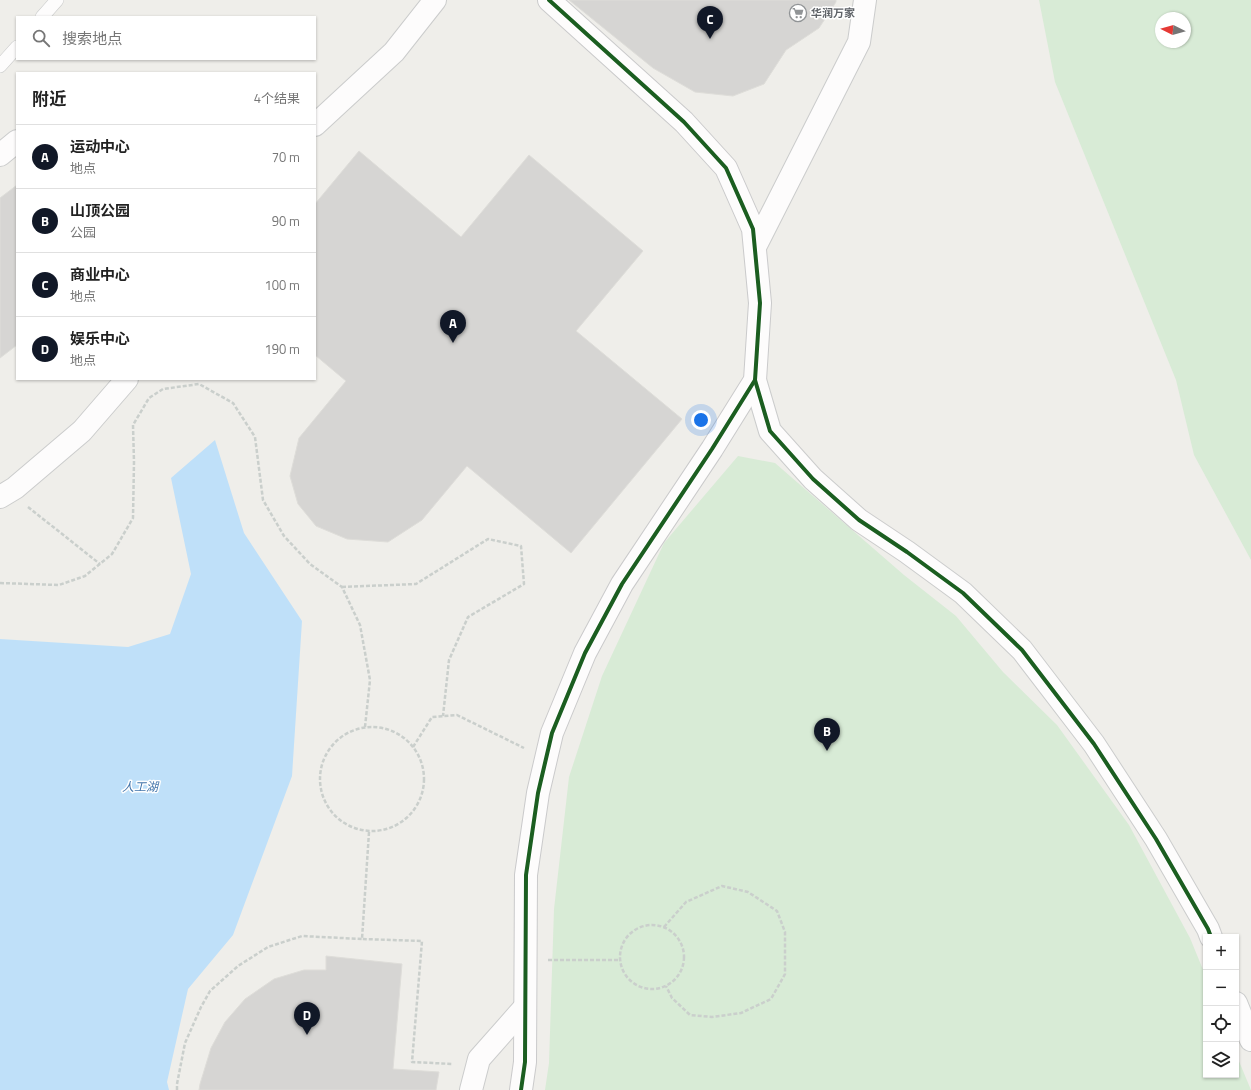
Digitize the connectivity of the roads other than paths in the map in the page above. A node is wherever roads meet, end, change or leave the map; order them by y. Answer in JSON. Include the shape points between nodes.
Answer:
{"nodes":[{"id":1,"x":57,"y":0,"type":"edge"},
{"id":2,"x":435,"y":0,"type":"edge"},
{"id":3,"x":549,"y":0,"type":"edge"},
{"id":4,"x":865,"y":0,"type":"edge"},
{"id":5,"x":43,"y":16,"type":"edge"},
{"id":6,"x":16,"y":48,"type":"edge"},
{"id":7,"x":0,"y":66,"type":"edge"},
{"id":8,"x":316,"y":124,"type":"edge"},
{"id":9,"x":16,"y":142,"type":"edge"},
{"id":10,"x":0,"y":155,"type":"edge"},
{"id":11,"x":755,"y":247,"type":"junction"},
{"id":12,"x":126,"y":380,"type":"edge"},
{"id":13,"x":755,"y":380,"type":"junction"},
{"id":14,"x":4,"y":494,"type":"edge"},
{"id":15,"x":1210,"y":934,"type":"edge"},
{"id":16,"x":1238,"y":1006,"type":"edge"},
{"id":17,"x":525,"y":1007,"type":"junction"},
{"id":18,"x":1251,"y":1040,"type":"edge"},
{"id":19,"x":471,"y":1090,"type":"edge"},
{"id":20,"x":521,"y":1090,"type":"edge"}],
"edges":[{"from":1,"to":5,"type":"lane"},
{"from":2,"to":8,"type":"street","via":[[394,52]]},
{"from":3,"to":11,"type":"street","via":[[684,122],[726,168],[753,229]]},
{"from":4,"to":11,"type":"street","via":[[859,42]]},
{"from":6,"to":7,"type":"lane"},
{"from":9,"to":10,"type":"street"},
{"from":11,"to":13,"type":"street","via":[[760,303]]},
{"from":12,"to":14,"type":"street","via":[[82,431],[15,488]]},
{"from":13,"to":15,"type":"street","via":[[770,431],[813,479],[859,520],[963,593],[1022,650],[1094,744],[1156,839]]},
{"from":13,"to":17,"type":"street","via":[[622,584],[585,653],[552,733],[538,793],[526,875]]},
{"from":16,"to":18,"type":"street"},
{"from":17,"to":19,"type":"street","via":[[479,1059]]},
{"from":17,"to":20,"type":"street","via":[[525,1062]]}]}
